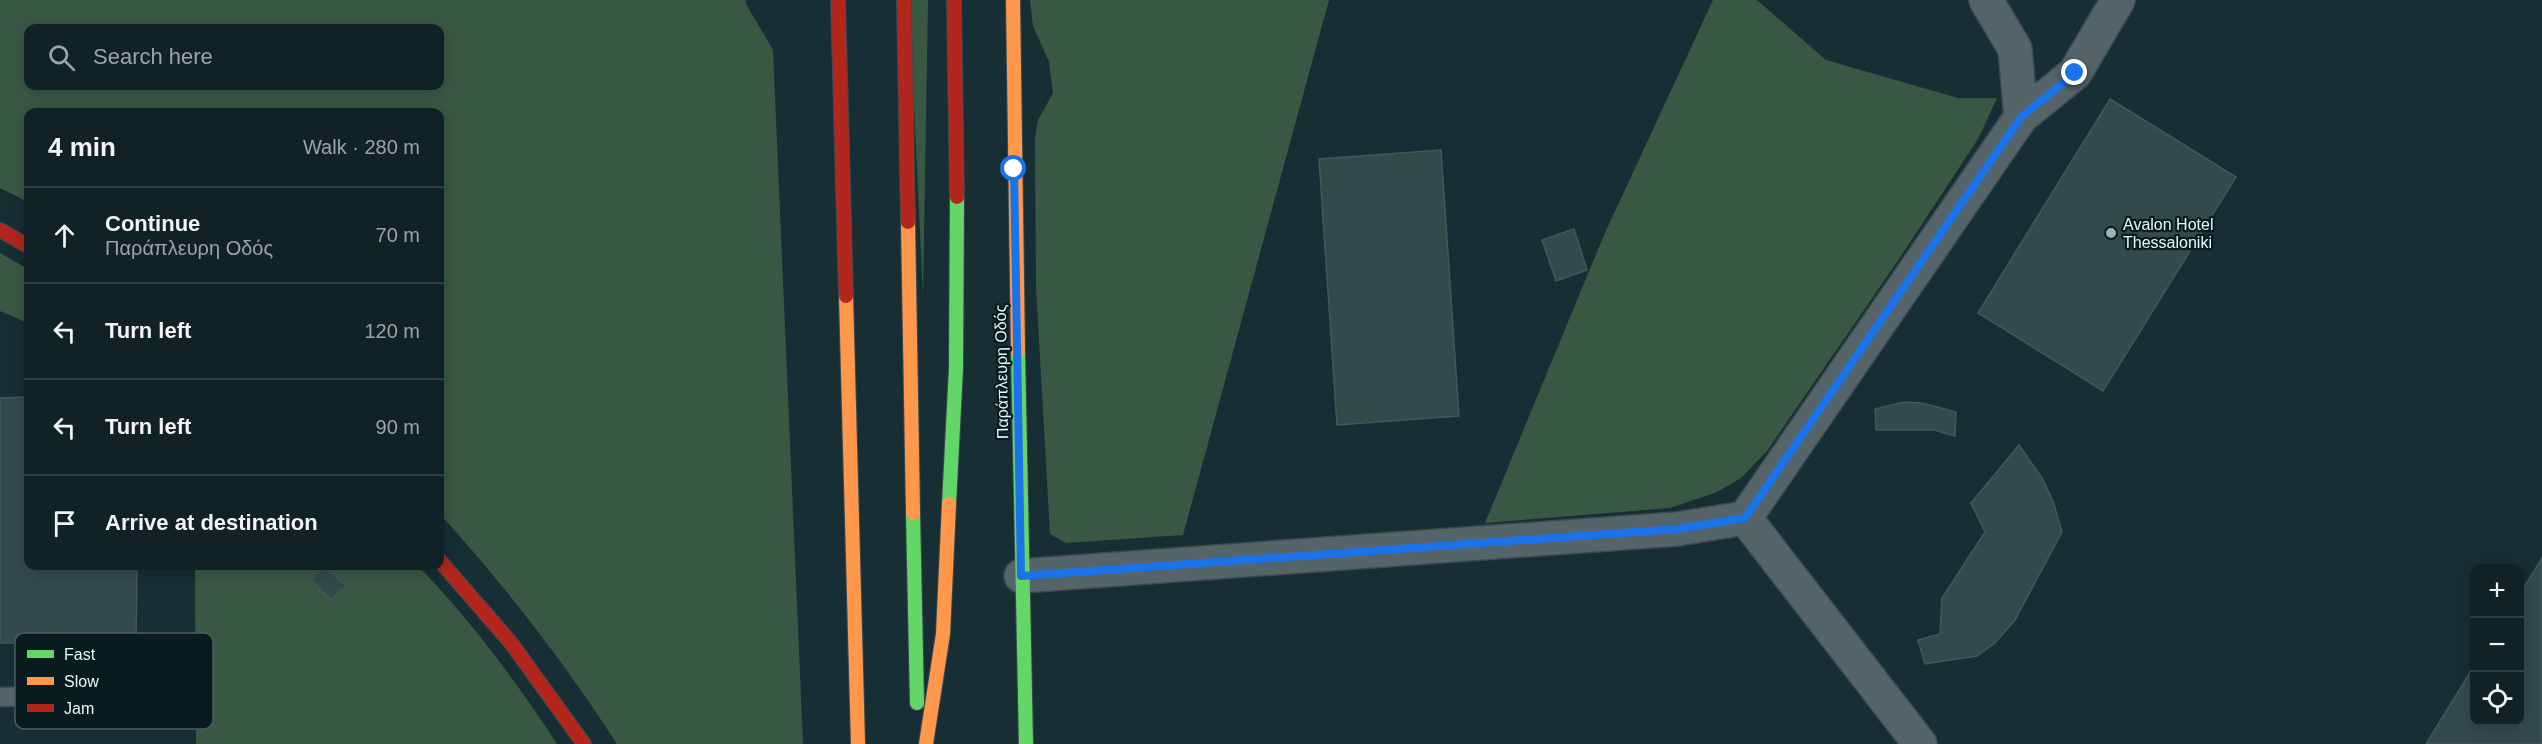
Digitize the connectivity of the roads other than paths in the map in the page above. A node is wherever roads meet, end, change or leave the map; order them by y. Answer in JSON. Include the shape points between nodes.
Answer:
{"nodes":[{"id":1,"x":838,"y":0,"type":"edge"},
{"id":2,"x":904,"y":0,"type":"edge"},
{"id":3,"x":954,"y":0,"type":"edge"},
{"id":4,"x":1013,"y":0,"type":"edge"},
{"id":5,"x":1986,"y":0,"type":"edge"},
{"id":6,"x":2118,"y":0,"type":"edge"},
{"id":7,"x":2021,"y":117,"type":"junction"},
{"id":8,"x":0,"y":230,"type":"edge"},
{"id":9,"x":24,"y":244,"type":"edge"},
{"id":10,"x":1745,"y":518,"type":"junction"},
{"id":11,"x":444,"y":566,"type":"edge"},
{"id":12,"x":1021,"y":576,"type":"junction"},
{"id":13,"x":0,"y":697,"type":"edge"},
{"id":14,"x":15,"y":697,"type":"edge"},
{"id":15,"x":584,"y":744,"type":"edge"},
{"id":16,"x":858,"y":744,"type":"edge"},
{"id":17,"x":918,"y":744,"type":"edge"},
{"id":18,"x":926,"y":744,"type":"edge"},
{"id":19,"x":1026,"y":744,"type":"edge"},
{"id":20,"x":1920,"y":744,"type":"edge"}],
"edges":[{"from":1,"to":16,"type":"main road"},
{"from":2,"to":17,"type":"main road"},
{"from":3,"to":18,"type":"main road","via":[[956,368],[943,634]]},
{"from":4,"to":12,"type":"main road","name":"Παράπλευρη Οδός"},
{"from":5,"to":7,"type":"street","via":[[2015,49]]},
{"from":6,"to":7,"type":"street","via":[[2075,73]]},
{"from":7,"to":10,"type":"street"},
{"from":8,"to":9,"type":"main road"},
{"from":10,"to":12,"type":"street","via":[[1677,529]]},
{"from":10,"to":20,"type":"street"},
{"from":11,"to":15,"type":"main road","via":[[511,643]]},
{"from":12,"to":19,"type":"main road","name":"Παράπλευρη Οδός"},
{"from":13,"to":14,"type":"lane"}]}
